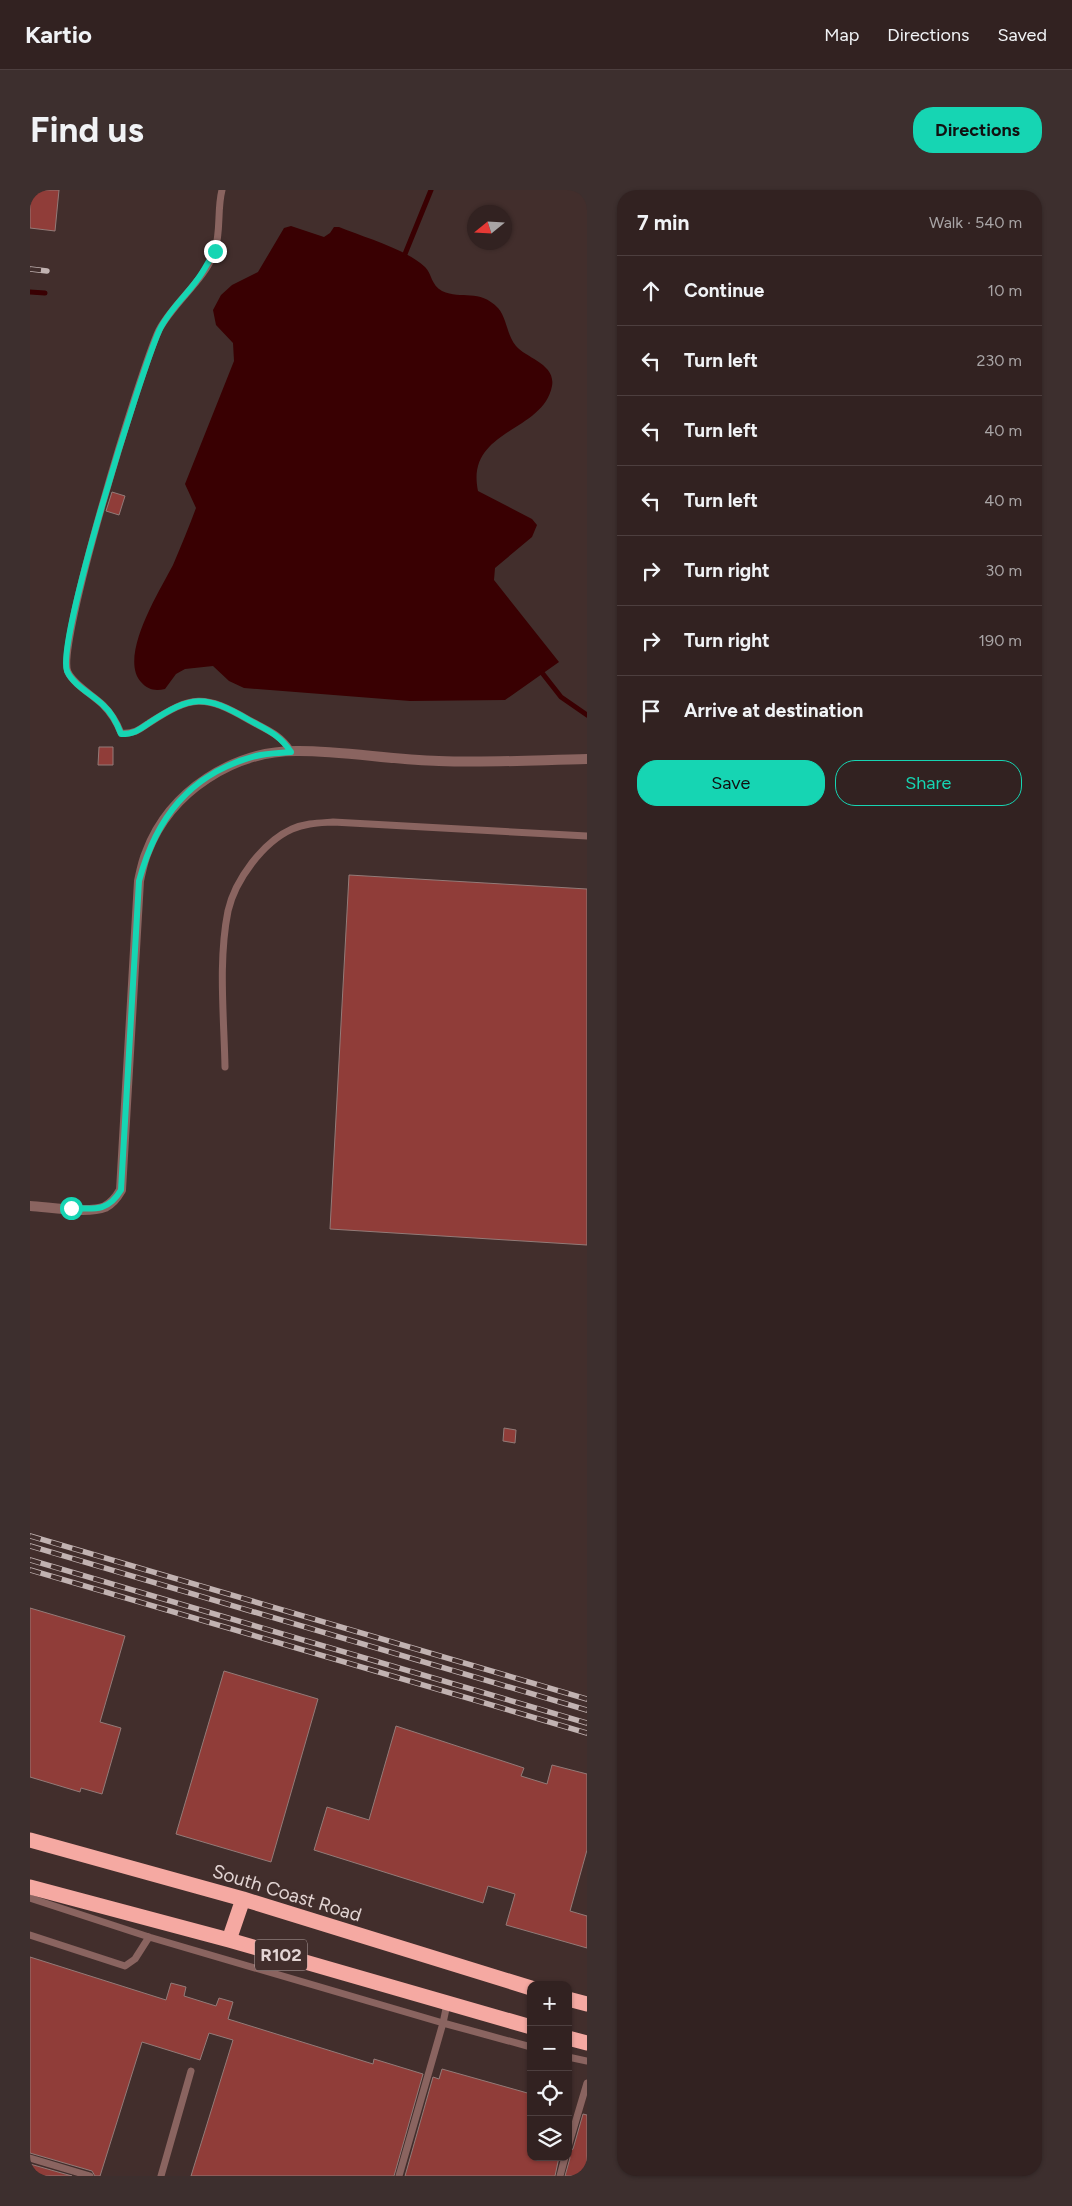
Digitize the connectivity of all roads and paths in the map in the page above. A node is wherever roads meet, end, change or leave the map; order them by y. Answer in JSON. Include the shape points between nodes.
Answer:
{"nodes":[{"id":1,"x":222,"y":190,"type":"edge"},
{"id":2,"x":291,"y":752,"type":"junction"},
{"id":3,"x":587,"y":759,"type":"edge"},
{"id":4,"x":587,"y":836,"type":"edge"},
{"id":5,"x":225,"y":1067,"type":"dead end"},
{"id":6,"x":30,"y":1206,"type":"edge"},
{"id":7,"x":30,"y":1840,"type":"edge"},
{"id":8,"x":30,"y":1887,"type":"edge"},
{"id":9,"x":30,"y":1898,"type":"edge"},
{"id":10,"x":242,"y":1899,"type":"junction"},
{"id":11,"x":30,"y":1935,"type":"edge"},
{"id":12,"x":150,"y":1937,"type":"junction"},
{"id":13,"x":229,"y":1940,"type":"junction"},
{"id":14,"x":527,"y":1987,"type":"edge"},
{"id":15,"x":572,"y":2000,"type":"edge"},
{"id":16,"x":447,"y":2004,"type":"junction"},
{"id":17,"x":587,"y":2004,"type":"edge"},
{"id":18,"x":443,"y":2023,"type":"junction"},
{"id":19,"x":527,"y":2026,"type":"edge"},
{"id":20,"x":572,"y":2039,"type":"edge"},
{"id":21,"x":587,"y":2043,"type":"edge"},
{"id":22,"x":527,"y":2046,"type":"edge"},
{"id":23,"x":572,"y":2059,"type":"edge"},
{"id":24,"x":587,"y":2061,"type":"edge"},
{"id":25,"x":191,"y":2070,"type":"dead end"},
{"id":26,"x":587,"y":2083,"type":"edge"},
{"id":27,"x":584,"y":2101,"type":"edge"},
{"id":28,"x":572,"y":2136,"type":"edge"},
{"id":29,"x":30,"y":2158,"type":"edge"},
{"id":30,"x":564,"y":2161,"type":"edge"},
{"id":31,"x":90,"y":2176,"type":"edge"},
{"id":32,"x":161,"y":2176,"type":"edge"},
{"id":33,"x":399,"y":2176,"type":"edge"},
{"id":34,"x":560,"y":2176,"type":"edge"}],
"edges":[{"from":1,"to":2,"type":"lane","via":[[215,251],[160,330],[146,363],[80,587],[66,657],[67,671],[104,706],[115,719],[121,734],[132,734],[187,702],[212,701],[282,738]]},
{"from":2,"to":3,"type":"street","via":[[439,761]]},
{"from":2,"to":6,"type":"street","via":[[257,756],[220,769],[196,785],[160,826],[147,851],[139,881],[121,1190],[105,1207]]},
{"from":4,"to":5,"type":"lane","via":[[333,822],[310,823],[273,840],[240,881],[228,910],[223,968]]},
{"from":7,"to":10,"type":"highway","name":"South Coast Road","number":"R102"},
{"from":8,"to":13,"type":"highway","number":"R102"},
{"from":9,"to":12,"type":"lane"},
{"from":10,"to":13,"type":"highway"},
{"from":10,"to":14,"type":"highway","name":"South Coast Road","number":"R102"},
{"from":11,"to":12,"type":"lane","via":[[125,1966],[135,1959]]},
{"from":12,"to":18,"type":"lane"},
{"from":13,"to":16,"type":"highway","number":"R102"},
{"from":15,"to":17,"type":"highway"},
{"from":16,"to":18,"type":"lane"},
{"from":16,"to":19,"type":"highway","number":"R102"},
{"from":18,"to":22,"type":"lane"},
{"from":18,"to":33,"type":"lane"},
{"from":20,"to":21,"type":"highway"},
{"from":23,"to":24,"type":"lane"},
{"from":25,"to":32,"type":"lane"},
{"from":26,"to":27,"type":"lane"},
{"from":27,"to":28,"type":"lane"},
{"from":29,"to":31,"type":"lane"},
{"from":30,"to":34,"type":"lane"}]}
